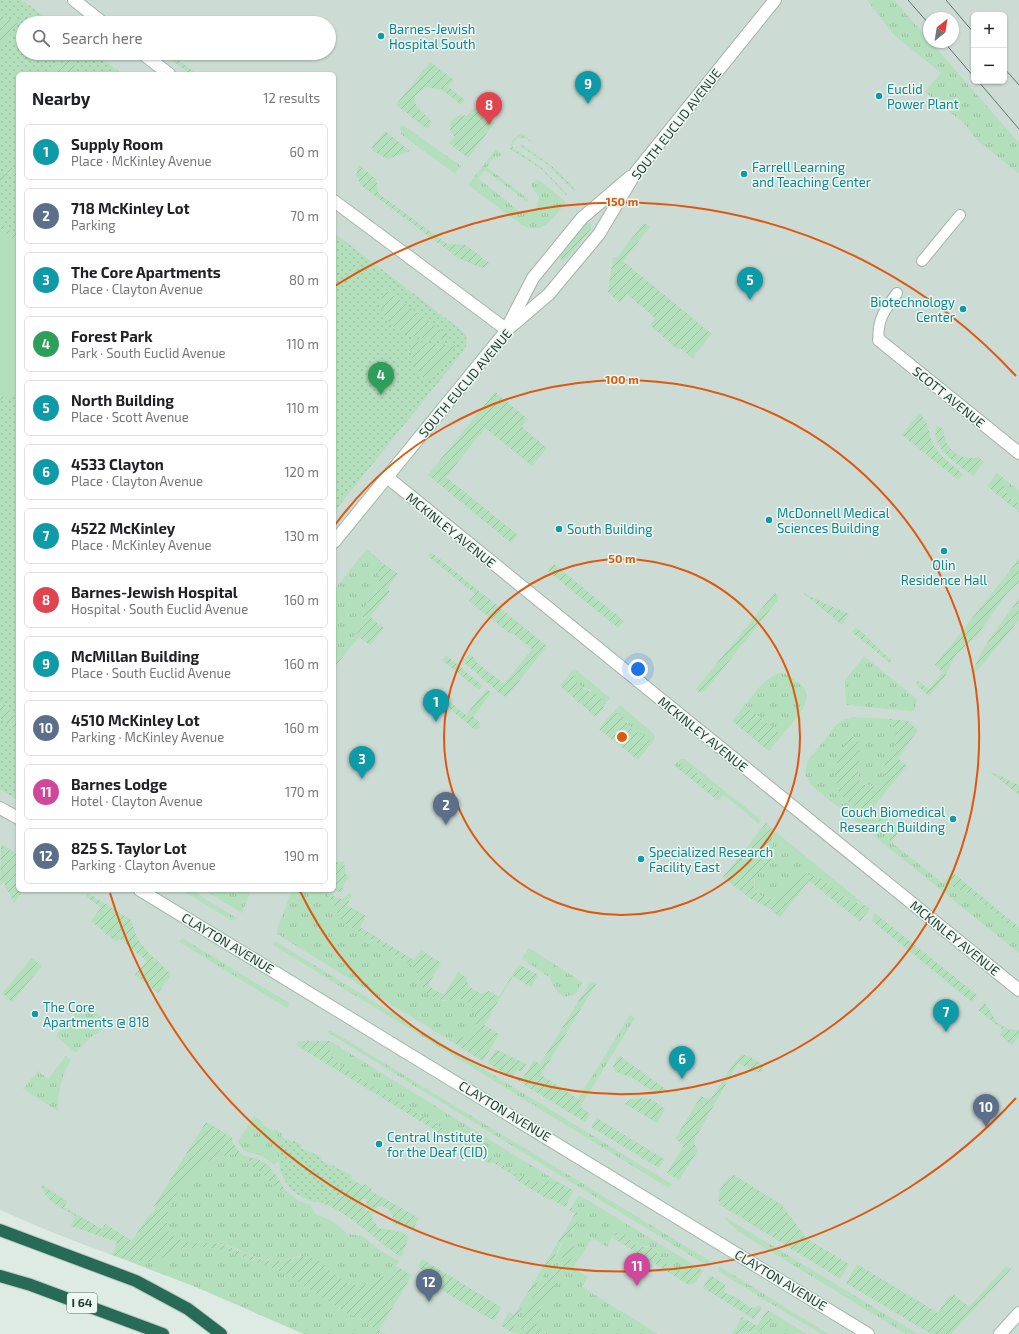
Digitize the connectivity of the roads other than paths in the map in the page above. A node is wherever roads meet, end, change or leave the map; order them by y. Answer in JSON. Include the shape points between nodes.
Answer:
{"nodes":[{"id":1,"x":74,"y":0,"type":"edge"},
{"id":2,"x":775,"y":0,"type":"edge"},
{"id":3,"x":94,"y":16,"type":"edge"},
{"id":4,"x":151,"y":60,"type":"edge"},
{"id":5,"x":166,"y":72,"type":"edge"},
{"id":6,"x":636,"y":172,"type":"junction"},
{"id":7,"x":336,"y":202,"type":"edge"},
{"id":8,"x":960,"y":215,"type":"dead end"},
{"id":9,"x":922,"y":262,"type":"dead end"},
{"id":10,"x":897,"y":293,"type":"dead end"},
{"id":11,"x":506,"y":330,"type":"junction"},
{"id":12,"x":879,"y":340,"type":"joint"},
{"id":13,"x":1019,"y":453,"type":"edge"},
{"id":14,"x":387,"y":477,"type":"junction"},
{"id":15,"x":336,"y":540,"type":"edge"},
{"id":16,"x":0,"y":808,"type":"edge"},
{"id":17,"x":16,"y":817,"type":"edge"},
{"id":18,"x":143,"y":892,"type":"edge"},
{"id":19,"x":1019,"y":990,"type":"edge"},
{"id":20,"x":0,"y":1230,"type":"edge"},
{"id":21,"x":0,"y":1276,"type":"edge"},
{"id":22,"x":1019,"y":1313,"type":"edge"},
{"id":23,"x":163,"y":1334,"type":"edge"},
{"id":24,"x":221,"y":1334,"type":"edge"},
{"id":25,"x":868,"y":1334,"type":"edge"},
{"id":26,"x":1000,"y":1334,"type":"edge"}],
"edges":[{"from":1,"to":3,"type":"street"},
{"from":2,"to":6,"type":"street","name":"SOUTH EUCLID AVENUE"},
{"from":4,"to":5,"type":"street"},
{"from":6,"to":11,"type":"street","name":"SOUTH EUCLID AVENUE","via":[[598,234],[549,294]]},
{"from":6,"to":11,"type":"street","via":[[582,218],[534,278]]},
{"from":7,"to":11,"type":"street"},
{"from":8,"to":9,"type":"lane"},
{"from":10,"to":12,"type":"lane","via":[[881,316],[877,330]]},
{"from":11,"to":14,"type":"street","name":"SOUTH EUCLID AVENUE"},
{"from":12,"to":13,"type":"street","name":"SCOTT AVENUE"},
{"from":14,"to":15,"type":"street","name":"SOUTH EUCLID AVENUE"},
{"from":14,"to":19,"type":"street","name":"MCKINLEY AVENUE"},
{"from":16,"to":17,"type":"street"},
{"from":18,"to":25,"type":"street","name":"CLAYTON AVENUE"},
{"from":20,"to":24,"type":"highway","via":[[136,1281],[188,1309]]},
{"from":21,"to":23,"type":"highway","number":"I 64"},
{"from":22,"to":26,"type":"street"}]}
